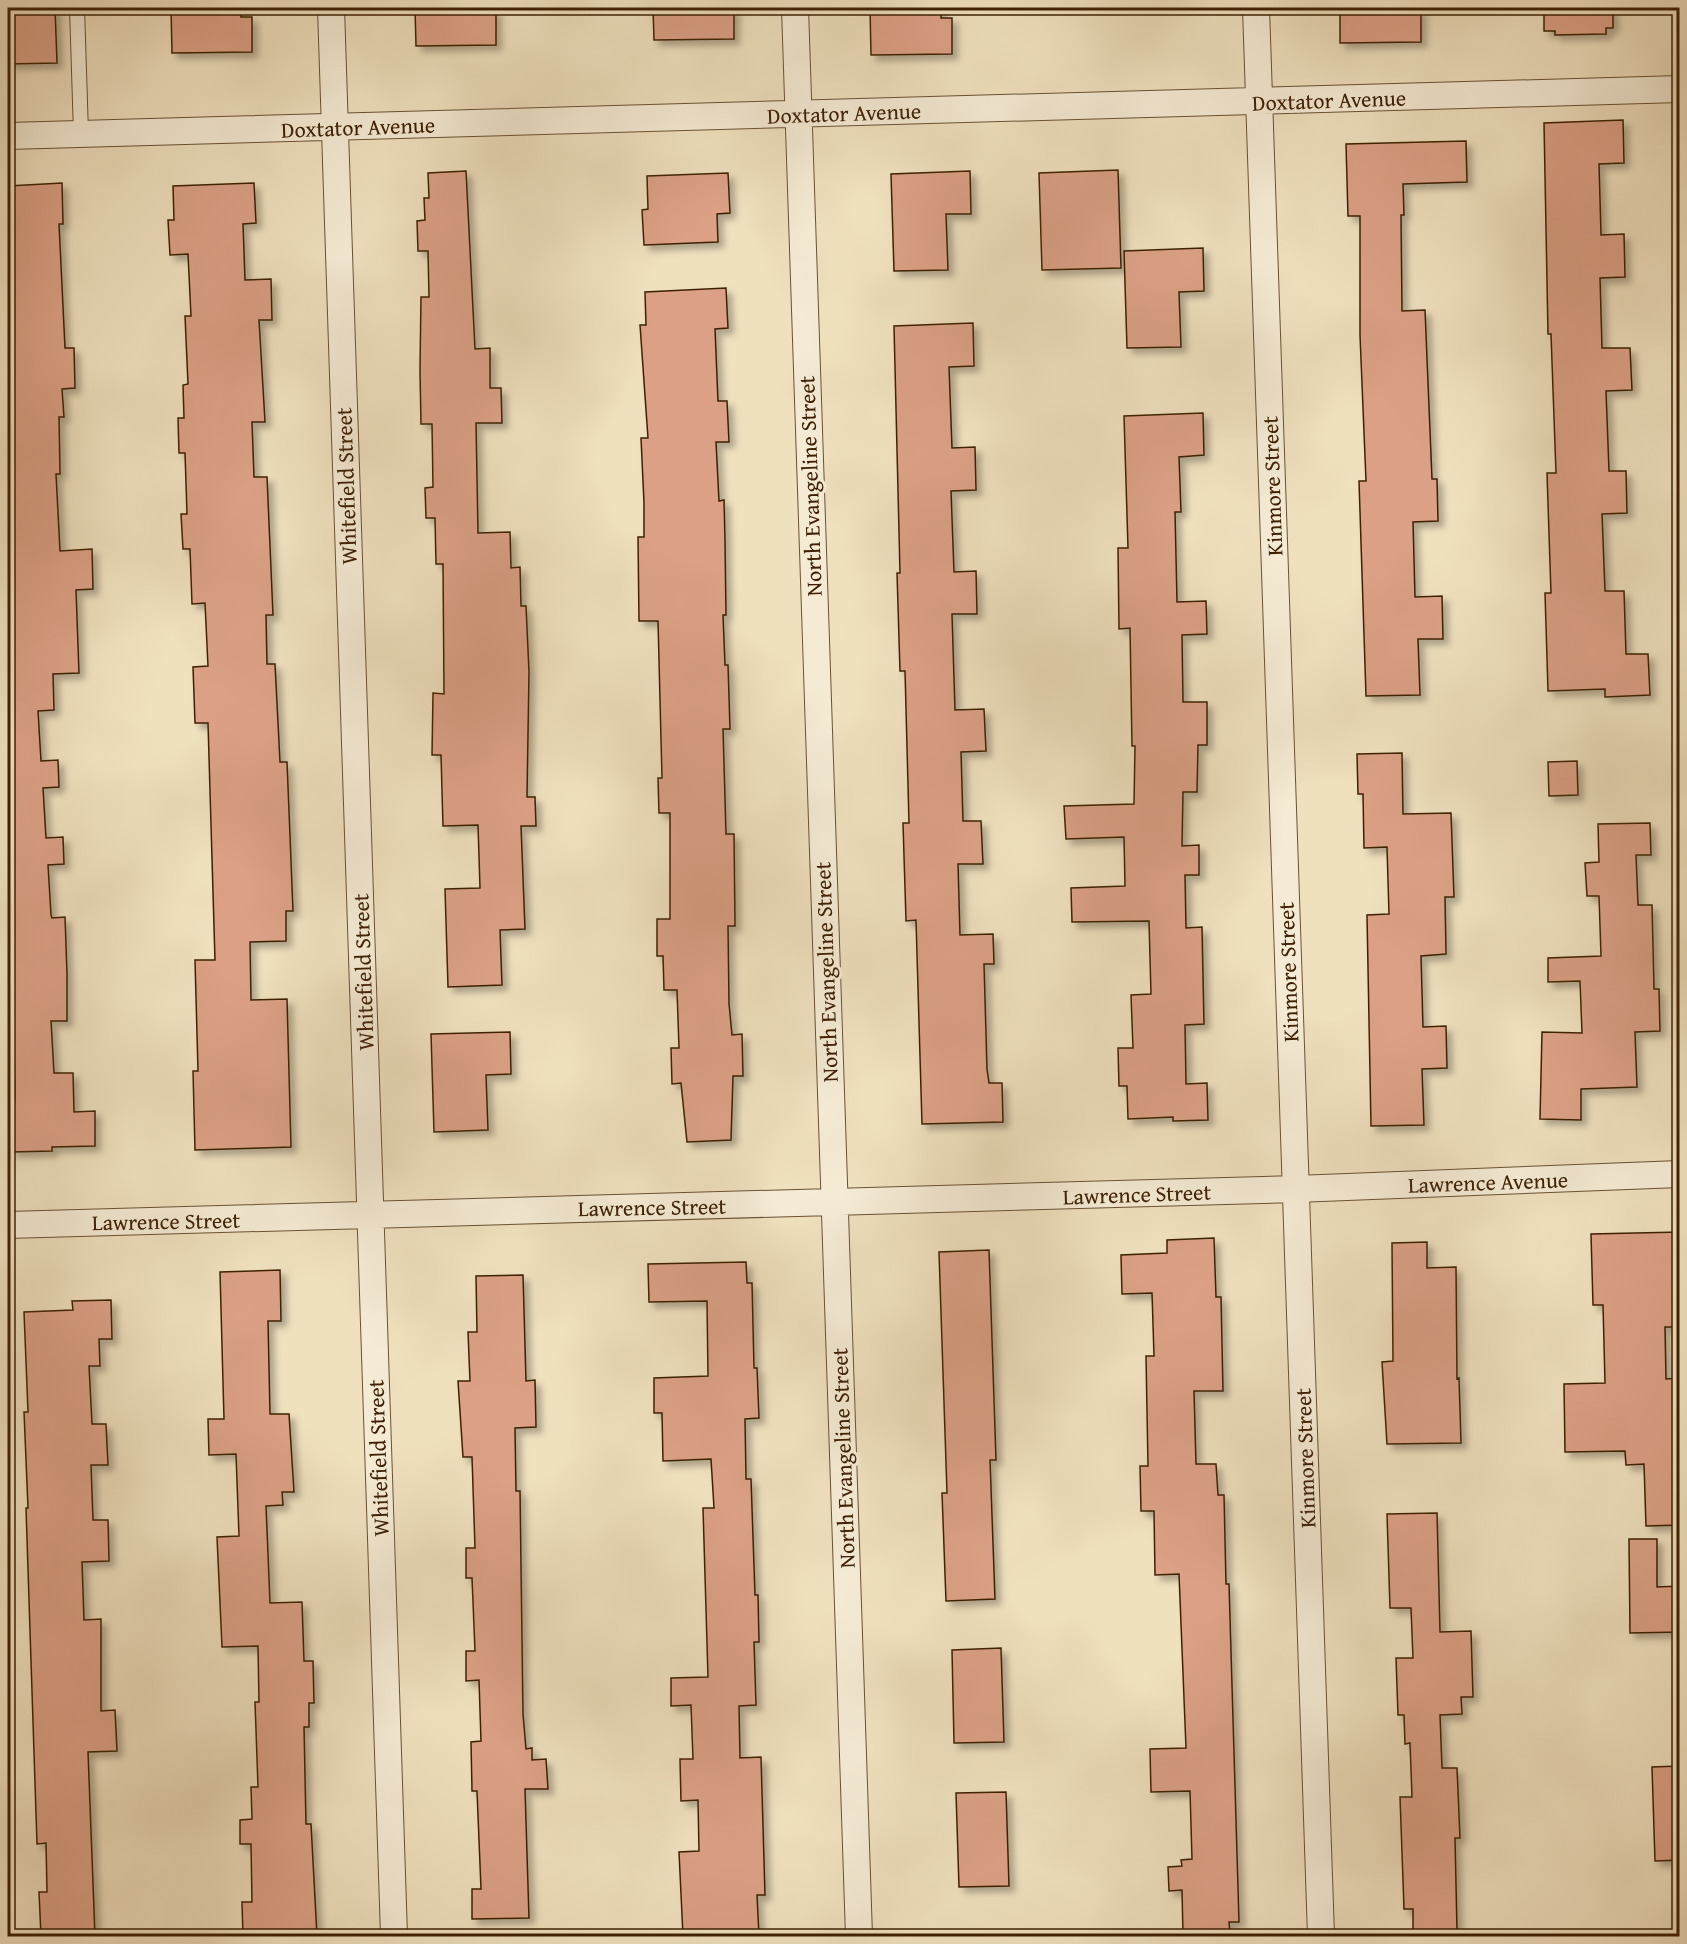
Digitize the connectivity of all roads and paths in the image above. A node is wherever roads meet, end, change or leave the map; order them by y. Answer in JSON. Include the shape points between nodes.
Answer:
{"nodes":[{"id":1,"x":77,"y":8,"type":"edge"},
{"id":2,"x":331,"y":8,"type":"edge"},
{"id":3,"x":795,"y":8,"type":"edge"},
{"id":4,"x":1256,"y":8,"type":"edge"},
{"id":5,"x":1680,"y":89,"type":"edge"},
{"id":6,"x":1259,"y":102,"type":"junction"},
{"id":7,"x":797,"y":114,"type":"junction"},
{"id":8,"x":334,"y":128,"type":"junction"},
{"id":9,"x":81,"y":134,"type":"junction"},
{"id":10,"x":8,"y":136,"type":"edge"},
{"id":11,"x":1680,"y":1174,"type":"edge"},
{"id":12,"x":1296,"y":1189,"type":"junction"},
{"id":13,"x":834,"y":1203,"type":"junction"},
{"id":14,"x":370,"y":1214,"type":"junction"},
{"id":15,"x":8,"y":1225,"type":"edge"},
{"id":16,"x":394,"y":1936,"type":"edge"},
{"id":17,"x":859,"y":1936,"type":"edge"},
{"id":18,"x":1321,"y":1936,"type":"edge"}],
"edges":[{"from":1,"to":9,"type":"lane"},
{"from":2,"to":8,"type":"street","name":"Whitefield Street"},
{"from":3,"to":7,"type":"street","name":"North Evangeline Street"},
{"from":4,"to":6,"type":"street","name":"Kinmore Street"},
{"from":5,"to":6,"type":"street","name":"Doxtator Avenue"},
{"from":6,"to":7,"type":"street","name":"Doxtator Avenue"},
{"from":6,"to":12,"type":"street","name":"Kinmore Street"},
{"from":7,"to":8,"type":"street","name":"Doxtator Avenue"},
{"from":7,"to":13,"type":"street","name":"North Evangeline Street"},
{"from":8,"to":9,"type":"street","name":"Doxtator Avenue"},
{"from":8,"to":14,"type":"street","name":"Whitefield Street"},
{"from":9,"to":10,"type":"street","name":"Doxtator Avenue"},
{"from":11,"to":12,"type":"street","name":"Lawrence Avenue"},
{"from":12,"to":13,"type":"street","name":"Lawrence Street"},
{"from":12,"to":18,"type":"street","name":"Kinmore Street"},
{"from":13,"to":14,"type":"street","name":"Lawrence Street"},
{"from":13,"to":17,"type":"street","name":"North Evangeline Street"},
{"from":14,"to":15,"type":"street","name":"Lawrence Street"},
{"from":14,"to":16,"type":"street","name":"Whitefield Street"}]}
